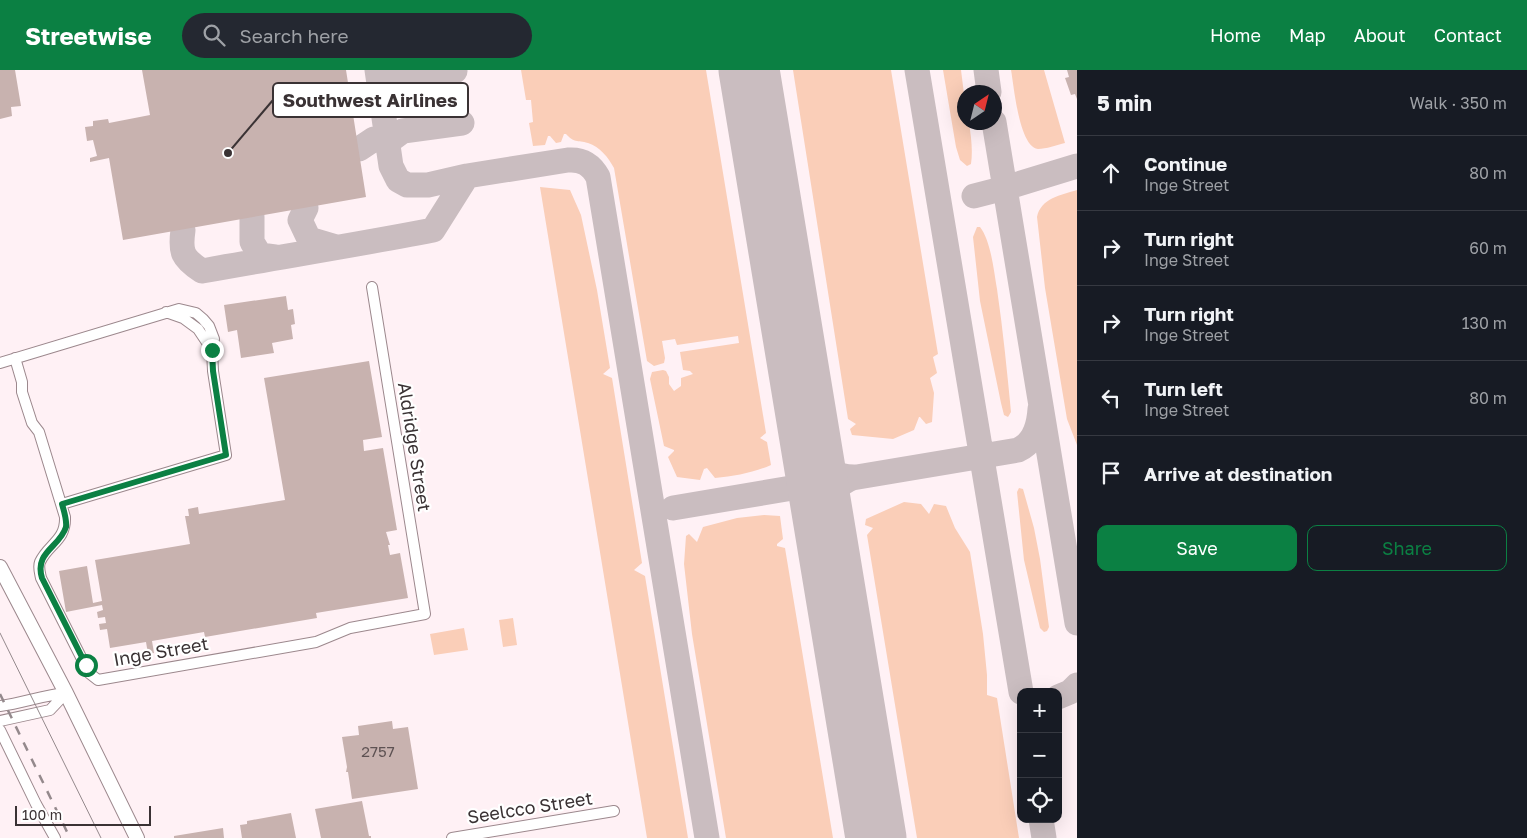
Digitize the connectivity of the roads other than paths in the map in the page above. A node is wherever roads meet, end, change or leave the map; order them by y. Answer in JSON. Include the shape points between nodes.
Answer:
{"nodes":[{"id":1,"x":372,"y":287,"type":"dead end"},
{"id":2,"x":15,"y":358,"type":"junction"},
{"id":3,"x":0,"y":363,"type":"edge"},
{"id":4,"x":62,"y":504,"type":"junction"},
{"id":5,"x":0,"y":567,"type":"edge"},
{"id":6,"x":425,"y":614,"type":"joint"},
{"id":7,"x":66,"y":693,"type":"junction"},
{"id":8,"x":0,"y":706,"type":"edge"},
{"id":9,"x":0,"y":721,"type":"edge"},
{"id":10,"x":0,"y":730,"type":"edge"},
{"id":11,"x":614,"y":811,"type":"dead end"},
{"id":12,"x":55,"y":838,"type":"edge"},
{"id":13,"x":137,"y":838,"type":"edge"},
{"id":14,"x":452,"y":838,"type":"edge"}],
"edges":[{"from":1,"to":6,"type":"street","name":"Aldridge Street"},
{"from":2,"to":3,"type":"street"},
{"from":2,"to":4,"type":"street","name":"Inge Street","via":[[22,382],[29,389],[33,426],[39,432]]},
{"from":2,"to":4,"type":"street","via":[[166,312],[184,318],[198,329],[212,350],[226,455]]},
{"from":4,"to":6,"type":"street","name":"Inge Street","via":[[66,528],[40,562],[39,570],[89,673],[98,680],[316,642],[350,628]]},
{"from":5,"to":7,"type":"main road"},
{"from":7,"to":8,"type":"street"},
{"from":7,"to":9,"type":"street","via":[[50,710]]},
{"from":7,"to":13,"type":"main road"},
{"from":10,"to":12,"type":"street"},
{"from":11,"to":14,"type":"street","name":"Seelcco Street"}]}
